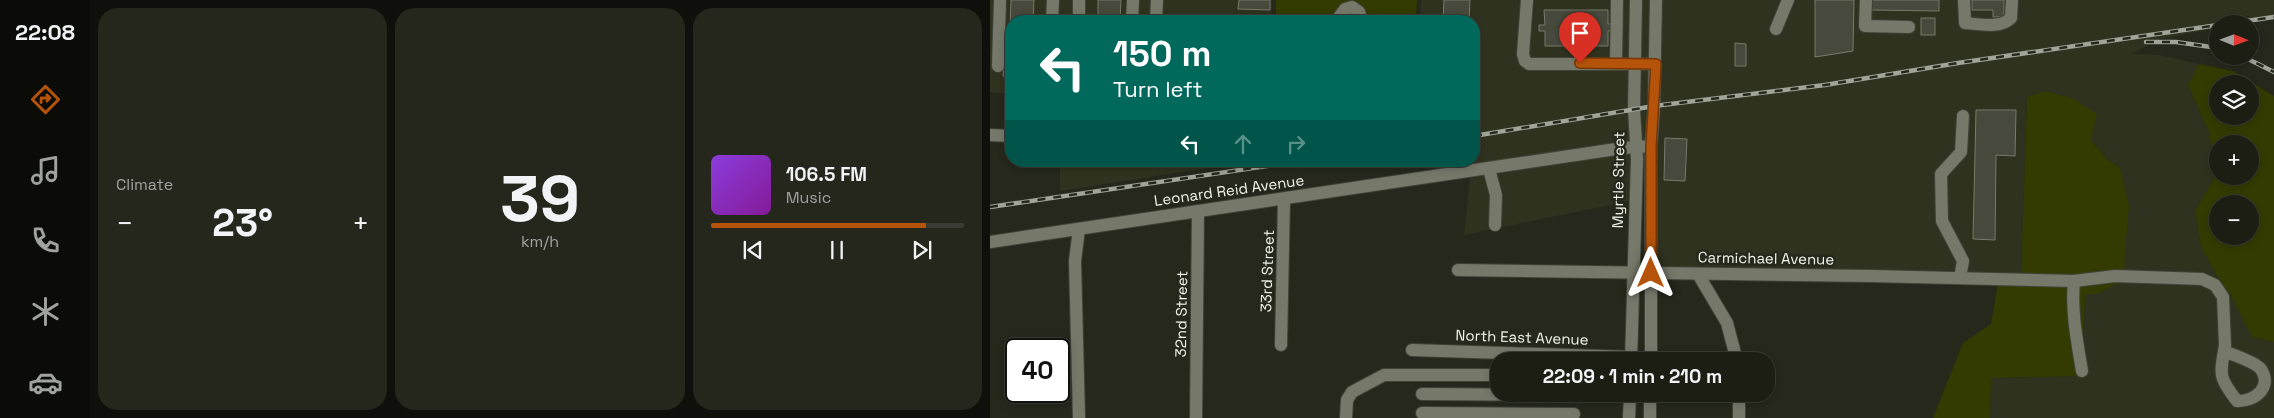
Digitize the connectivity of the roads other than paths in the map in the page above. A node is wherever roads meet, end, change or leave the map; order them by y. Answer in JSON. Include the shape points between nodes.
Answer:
{"nodes":[{"id":1,"x":1000,"y":0,"type":"edge"},
{"id":2,"x":1053,"y":0,"type":"edge"},
{"id":3,"x":1079,"y":0,"type":"edge"},
{"id":4,"x":1133,"y":0,"type":"edge"},
{"id":5,"x":1157,"y":0,"type":"edge"},
{"id":6,"x":1527,"y":0,"type":"edge"},
{"id":7,"x":1617,"y":0,"type":"edge"},
{"id":8,"x":1636,"y":0,"type":"edge"},
{"id":9,"x":1656,"y":0,"type":"edge"},
{"id":10,"x":1788,"y":0,"type":"edge"},
{"id":11,"x":1866,"y":0,"type":"edge"},
{"id":12,"x":1964,"y":0,"type":"edge"},
{"id":13,"x":2012,"y":0,"type":"edge"},
{"id":14,"x":1352,"y":3,"type":"edge"},
{"id":15,"x":1052,"y":15,"type":"edge"},
{"id":16,"x":1079,"y":15,"type":"edge"},
{"id":17,"x":1132,"y":15,"type":"edge"},
{"id":18,"x":1156,"y":15,"type":"edge"},
{"id":19,"x":1340,"y":15,"type":"edge"},
{"id":20,"x":1360,"y":15,"type":"edge"},
{"id":21,"x":1909,"y":28,"type":"dead end"},
{"id":22,"x":1776,"y":29,"type":"dead end"},
{"id":23,"x":1616,"y":64,"type":"junction"},
{"id":24,"x":1635,"y":64,"type":"junction"},
{"id":25,"x":1656,"y":64,"type":"junction"},
{"id":26,"x":998,"y":66,"type":"dead end"},
{"id":27,"x":1963,"y":116,"type":"dead end"},
{"id":28,"x":990,"y":135,"type":"edge"},
{"id":29,"x":1005,"y":136,"type":"edge"},
{"id":30,"x":1651,"y":146,"type":"junction"},
{"id":31,"x":1636,"y":148,"type":"junction"},
{"id":32,"x":1490,"y":169,"type":"junction"},
{"id":33,"x":1284,"y":199,"type":"junction"},
{"id":34,"x":1198,"y":211,"type":"junction"},
{"id":35,"x":1495,"y":225,"type":"dead end"},
{"id":36,"x":1079,"y":229,"type":"junction"},
{"id":37,"x":990,"y":242,"type":"edge"},
{"id":38,"x":1458,"y":270,"type":"dead end"},
{"id":39,"x":1633,"y":273,"type":"junction"},
{"id":40,"x":1651,"y":273,"type":"junction"},
{"id":41,"x":1698,"y":274,"type":"junction"},
{"id":42,"x":1960,"y":278,"type":"junction"},
{"id":43,"x":2074,"y":281,"type":"junction"},
{"id":44,"x":1281,"y":344,"type":"dead end"},
{"id":45,"x":1412,"y":350,"type":"dead end"},
{"id":46,"x":2224,"y":351,"type":"dead end"},
{"id":47,"x":1631,"y":352,"type":"edge"},
{"id":48,"x":1651,"y":352,"type":"edge"},
{"id":49,"x":1734,"y":352,"type":"edge"},
{"id":50,"x":1490,"y":353,"type":"edge"},
{"id":51,"x":2082,"y":370,"type":"dead end"},
{"id":52,"x":1422,"y":374,"type":"junction"},
{"id":53,"x":1490,"y":375,"type":"edge"},
{"id":54,"x":1422,"y":394,"type":"junction"},
{"id":55,"x":1490,"y":394,"type":"edge"},
{"id":56,"x":1574,"y":402,"type":"edge"},
{"id":57,"x":1630,"y":402,"type":"edge"},
{"id":58,"x":1650,"y":402,"type":"edge"},
{"id":59,"x":1739,"y":402,"type":"edge"},
{"id":60,"x":1422,"y":416,"type":"edge"},
{"id":61,"x":1574,"y":416,"type":"edge"},
{"id":62,"x":1079,"y":418,"type":"edge"},
{"id":63,"x":1196,"y":418,"type":"edge"},
{"id":64,"x":1346,"y":418,"type":"edge"},
{"id":65,"x":1629,"y":418,"type":"edge"},
{"id":66,"x":1650,"y":418,"type":"edge"},
{"id":67,"x":1739,"y":418,"type":"edge"}],
"edges":[{"from":1,"to":26,"type":"street"},
{"from":2,"to":15,"type":"street"},
{"from":3,"to":16,"type":"street"},
{"from":4,"to":17,"type":"street"},
{"from":5,"to":18,"type":"street"},
{"from":6,"to":23,"type":"street","via":[[1523,54],[1529,64]]},
{"from":7,"to":23,"type":"street"},
{"from":8,"to":24,"type":"street","name":"Myrtle Street"},
{"from":9,"to":25,"type":"street"},
{"from":10,"to":22,"type":"street"},
{"from":11,"to":21,"type":"street","via":[[1866,26]]},
{"from":12,"to":13,"type":"street","via":[[1965,23],[1986,25],[2005,23],[2012,18]]},
{"from":14,"to":19,"type":"street"},
{"from":14,"to":20,"type":"street"},
{"from":23,"to":24,"type":"street"},
{"from":24,"to":25,"type":"street"},
{"from":24,"to":31,"type":"street","name":"Myrtle Street"},
{"from":25,"to":30,"type":"street"},
{"from":27,"to":42,"type":"street","via":[[1961,152],[1941,174],[1942,221],[1963,261]]},
{"from":28,"to":29,"type":"street"},
{"from":30,"to":31,"type":"street","name":"Leonard Reid Avenue"},
{"from":30,"to":40,"type":"street"},
{"from":31,"to":32,"type":"street","name":"Leonard Reid Avenue"},
{"from":31,"to":39,"type":"street","name":"Myrtle Street"},
{"from":32,"to":33,"type":"street","name":"Leonard Reid Avenue"},
{"from":32,"to":35,"type":"street","via":[[1496,195]]},
{"from":33,"to":34,"type":"street","name":"Leonard Reid Avenue"},
{"from":33,"to":44,"type":"street","name":"33rd Street"},
{"from":34,"to":36,"type":"street","name":"Leonard Reid Avenue"},
{"from":34,"to":63,"type":"street","name":"32nd Street"},
{"from":36,"to":37,"type":"street","name":"Leonard Reid Avenue"},
{"from":36,"to":62,"type":"street","via":[[1075,261]]},
{"from":38,"to":39,"type":"street","name":"Carmichael Avenue"},
{"from":39,"to":40,"type":"street","name":"Carmichael Avenue"},
{"from":39,"to":47,"type":"street","name":"Myrtle Street"},
{"from":40,"to":41,"type":"street","name":"Carmichael Avenue"},
{"from":40,"to":48,"type":"street"},
{"from":41,"to":42,"type":"street","name":"Carmichael Avenue"},
{"from":41,"to":49,"type":"street","via":[[1727,323]]},
{"from":42,"to":43,"type":"street","name":"Carmichael Avenue"},
{"from":43,"to":46,"type":"street","name":"Carmichael Avenue","via":[[2123,276],[2190,278],[2210,282],[2223,297]]},
{"from":43,"to":51,"type":"street","via":[[2072,298]]},
{"from":45,"to":50,"type":"street","name":"North East Avenue"},
{"from":52,"to":53,"type":"street"},
{"from":52,"to":54,"type":"street"},
{"from":52,"to":64,"type":"street","via":[[1388,374],[1357,389],[1347,400]]},
{"from":54,"to":55,"type":"street"},
{"from":54,"to":60,"type":"street"},
{"from":56,"to":61,"type":"street"},
{"from":57,"to":65,"type":"street"},
{"from":58,"to":66,"type":"street"},
{"from":59,"to":67,"type":"street"},
{"from":60,"to":61,"type":"street"}]}
